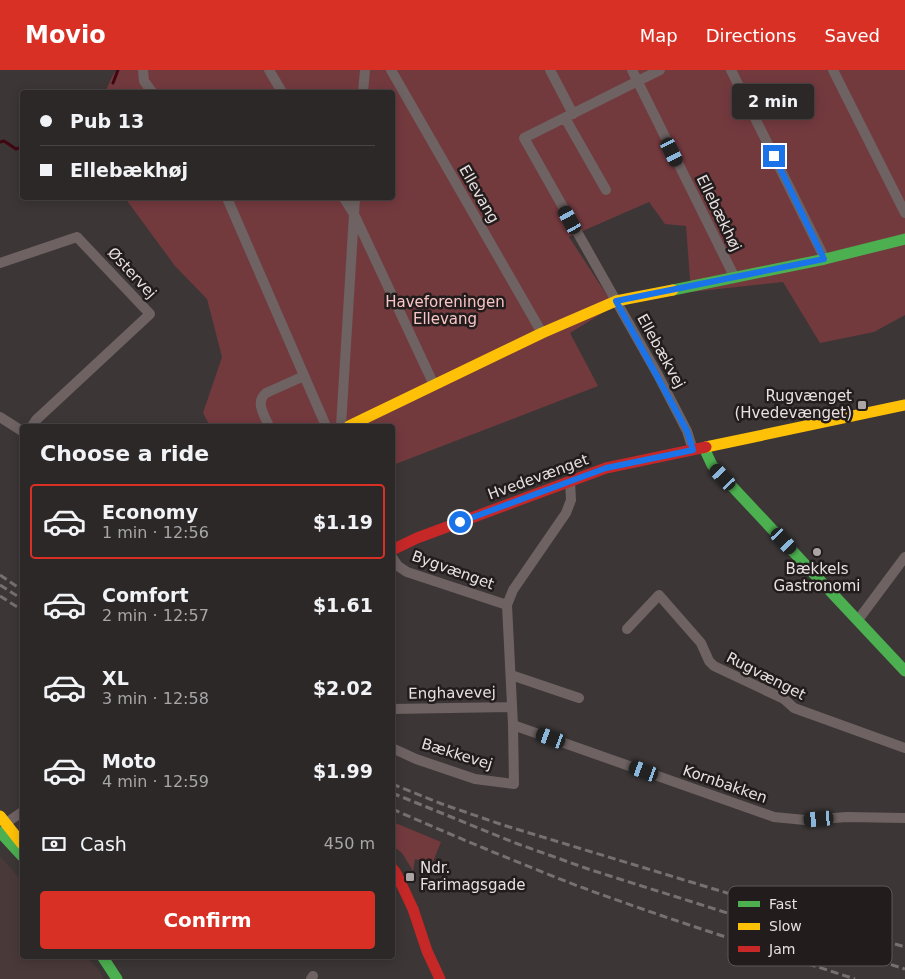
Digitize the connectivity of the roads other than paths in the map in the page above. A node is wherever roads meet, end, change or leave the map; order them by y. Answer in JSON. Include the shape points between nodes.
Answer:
{"nodes":[{"id":1,"x":143,"y":70,"type":"edge"},
{"id":2,"x":269,"y":70,"type":"edge"},
{"id":3,"x":365,"y":70,"type":"edge"},
{"id":4,"x":391,"y":70,"type":"edge"},
{"id":5,"x":550,"y":70,"type":"edge"},
{"id":6,"x":632,"y":70,"type":"edge"},
{"id":7,"x":660,"y":70,"type":"edge"},
{"id":8,"x":732,"y":70,"type":"edge"},
{"id":9,"x":833,"y":70,"type":"edge"},
{"id":10,"x":637,"y":82,"type":"junction"},
{"id":11,"x":151,"y":90,"type":"edge"},
{"id":12,"x":281,"y":90,"type":"edge"},
{"id":13,"x":363,"y":90,"type":"edge"},
{"id":14,"x":569,"y":116,"type":"junction"},
{"id":15,"x":606,"y":190,"type":"dead end"},
{"id":16,"x":228,"y":200,"type":"edge"},
{"id":17,"x":345,"y":200,"type":"edge"},
{"id":18,"x":355,"y":200,"type":"edge"},
{"id":19,"x":905,"y":213,"type":"edge"},
{"id":20,"x":354,"y":214,"type":"junction"},
{"id":21,"x":905,"y":239,"type":"edge"},
{"id":22,"x":824,"y":259,"type":"junction"},
{"id":23,"x":0,"y":263,"type":"edge"},
{"id":24,"x":734,"y":276,"type":"junction"},
{"id":25,"x":616,"y":301,"type":"junction"},
{"id":26,"x":542,"y":333,"type":"junction"},
{"id":27,"x":304,"y":376,"type":"junction"},
{"id":28,"x":434,"y":385,"type":"junction"},
{"id":29,"x":905,"y":405,"type":"edge"},
{"id":30,"x":0,"y":417,"type":"edge"},
{"id":31,"x":33,"y":424,"type":"edge"},
{"id":32,"x":268,"y":424,"type":"edge"},
{"id":33,"x":325,"y":424,"type":"edge"},
{"id":34,"x":341,"y":424,"type":"edge"},
{"id":35,"x":353,"y":424,"type":"edge"},
{"id":36,"x":20,"y":430,"type":"edge"},
{"id":37,"x":698,"y":449,"type":"junction"},
{"id":38,"x":570,"y":481,"type":"junction"},
{"id":39,"x":395,"y":548,"type":"edge"},
{"id":40,"x":905,"y":557,"type":"edge"},
{"id":41,"x":395,"y":562,"type":"edge"},
{"id":42,"x":507,"y":605,"type":"junction"},
{"id":43,"x":858,"y":620,"type":"junction"},
{"id":44,"x":627,"y":629,"type":"dead end"},
{"id":45,"x":905,"y":671,"type":"edge"},
{"id":46,"x":510,"y":675,"type":"junction"},
{"id":47,"x":579,"y":698,"type":"dead end"},
{"id":48,"x":512,"y":708,"type":"junction"},
{"id":49,"x":395,"y":709,"type":"edge"},
{"id":50,"x":513,"y":725,"type":"junction"},
{"id":51,"x":905,"y":748,"type":"edge"},
{"id":52,"x":395,"y":749,"type":"edge"},
{"id":53,"x":20,"y":813,"type":"edge"},
{"id":54,"x":905,"y":818,"type":"edge"},
{"id":55,"x":2,"y":824,"type":"edge"},
{"id":56,"x":20,"y":842,"type":"edge"},
{"id":57,"x":20,"y":853,"type":"edge"},
{"id":58,"x":395,"y":872,"type":"edge"},
{"id":59,"x":104,"y":959,"type":"edge"},
{"id":60,"x":117,"y":979,"type":"edge"},
{"id":61,"x":440,"y":979,"type":"edge"}],
"edges":[{"from":1,"to":11,"type":"street","via":[[144,81]]},
{"from":2,"to":12,"type":"street"},
{"from":3,"to":13,"type":"street"},
{"from":4,"to":26,"type":"street","name":"Ellevang"},
{"from":5,"to":14,"type":"street"},
{"from":6,"to":10,"type":"street","name":"Ellebækhøj"},
{"from":7,"to":10,"type":"street"},
{"from":8,"to":22,"type":"street"},
{"from":9,"to":19,"type":"street"},
{"from":10,"to":14,"type":"street"},
{"from":10,"to":24,"type":"street","name":"Ellebækhøj"},
{"from":14,"to":15,"type":"street"},
{"from":14,"to":25,"type":"street","name":"Ellebækvej","via":[[524,138]]},
{"from":16,"to":27,"type":"street"},
{"from":17,"to":20,"type":"street"},
{"from":18,"to":20,"type":"street"},
{"from":20,"to":28,"type":"street"},
{"from":20,"to":34,"type":"street"},
{"from":21,"to":22,"type":"street","name":"Ellebækhøj"},
{"from":22,"to":24,"type":"street","name":"Ellebækhøj"},
{"from":23,"to":31,"type":"street","name":"Østervej","via":[[77,237],[150,314]]},
{"from":24,"to":25,"type":"street","name":"Ellebækhøj"},
{"from":25,"to":26,"type":"street"},
{"from":25,"to":37,"type":"street","name":"Ellebækvej"},
{"from":26,"to":28,"type":"street"},
{"from":27,"to":32,"type":"street","via":[[261,397],[260,404]]},
{"from":27,"to":33,"type":"street"},
{"from":28,"to":35,"type":"street"},
{"from":29,"to":37,"type":"street","name":"Hvedevænget"},
{"from":30,"to":36,"type":"street"},
{"from":37,"to":38,"type":"street","name":"Hvedevænget","via":[[606,468]]},
{"from":37,"to":43,"type":"street"},
{"from":38,"to":39,"type":"street","name":"Hvedevænget"},
{"from":38,"to":42,"type":"street","via":[[571,500],[566,513]]},
{"from":40,"to":43,"type":"street"},
{"from":41,"to":42,"type":"street","name":"Bygvænget","via":[[407,572]]},
{"from":42,"to":46,"type":"street"},
{"from":43,"to":45,"type":"street"},
{"from":44,"to":51,"type":"street","name":"Rugvænget","via":[[659,595],[701,643],[714,666],[784,699],[794,708]]},
{"from":46,"to":47,"type":"street"},
{"from":46,"to":48,"type":"street"},
{"from":48,"to":49,"type":"street","name":"Enghavevej"},
{"from":48,"to":50,"type":"street"},
{"from":50,"to":52,"type":"street","name":"Bækkevej","via":[[514,784],[475,779]]},
{"from":50,"to":54,"type":"street","name":"Kornbakken","via":[[774,817],[805,820]]},
{"from":53,"to":55,"type":"street"},
{"from":55,"to":56,"type":"street"},
{"from":55,"to":57,"type":"street"},
{"from":58,"to":61,"type":"street"},
{"from":59,"to":60,"type":"street"}]}
